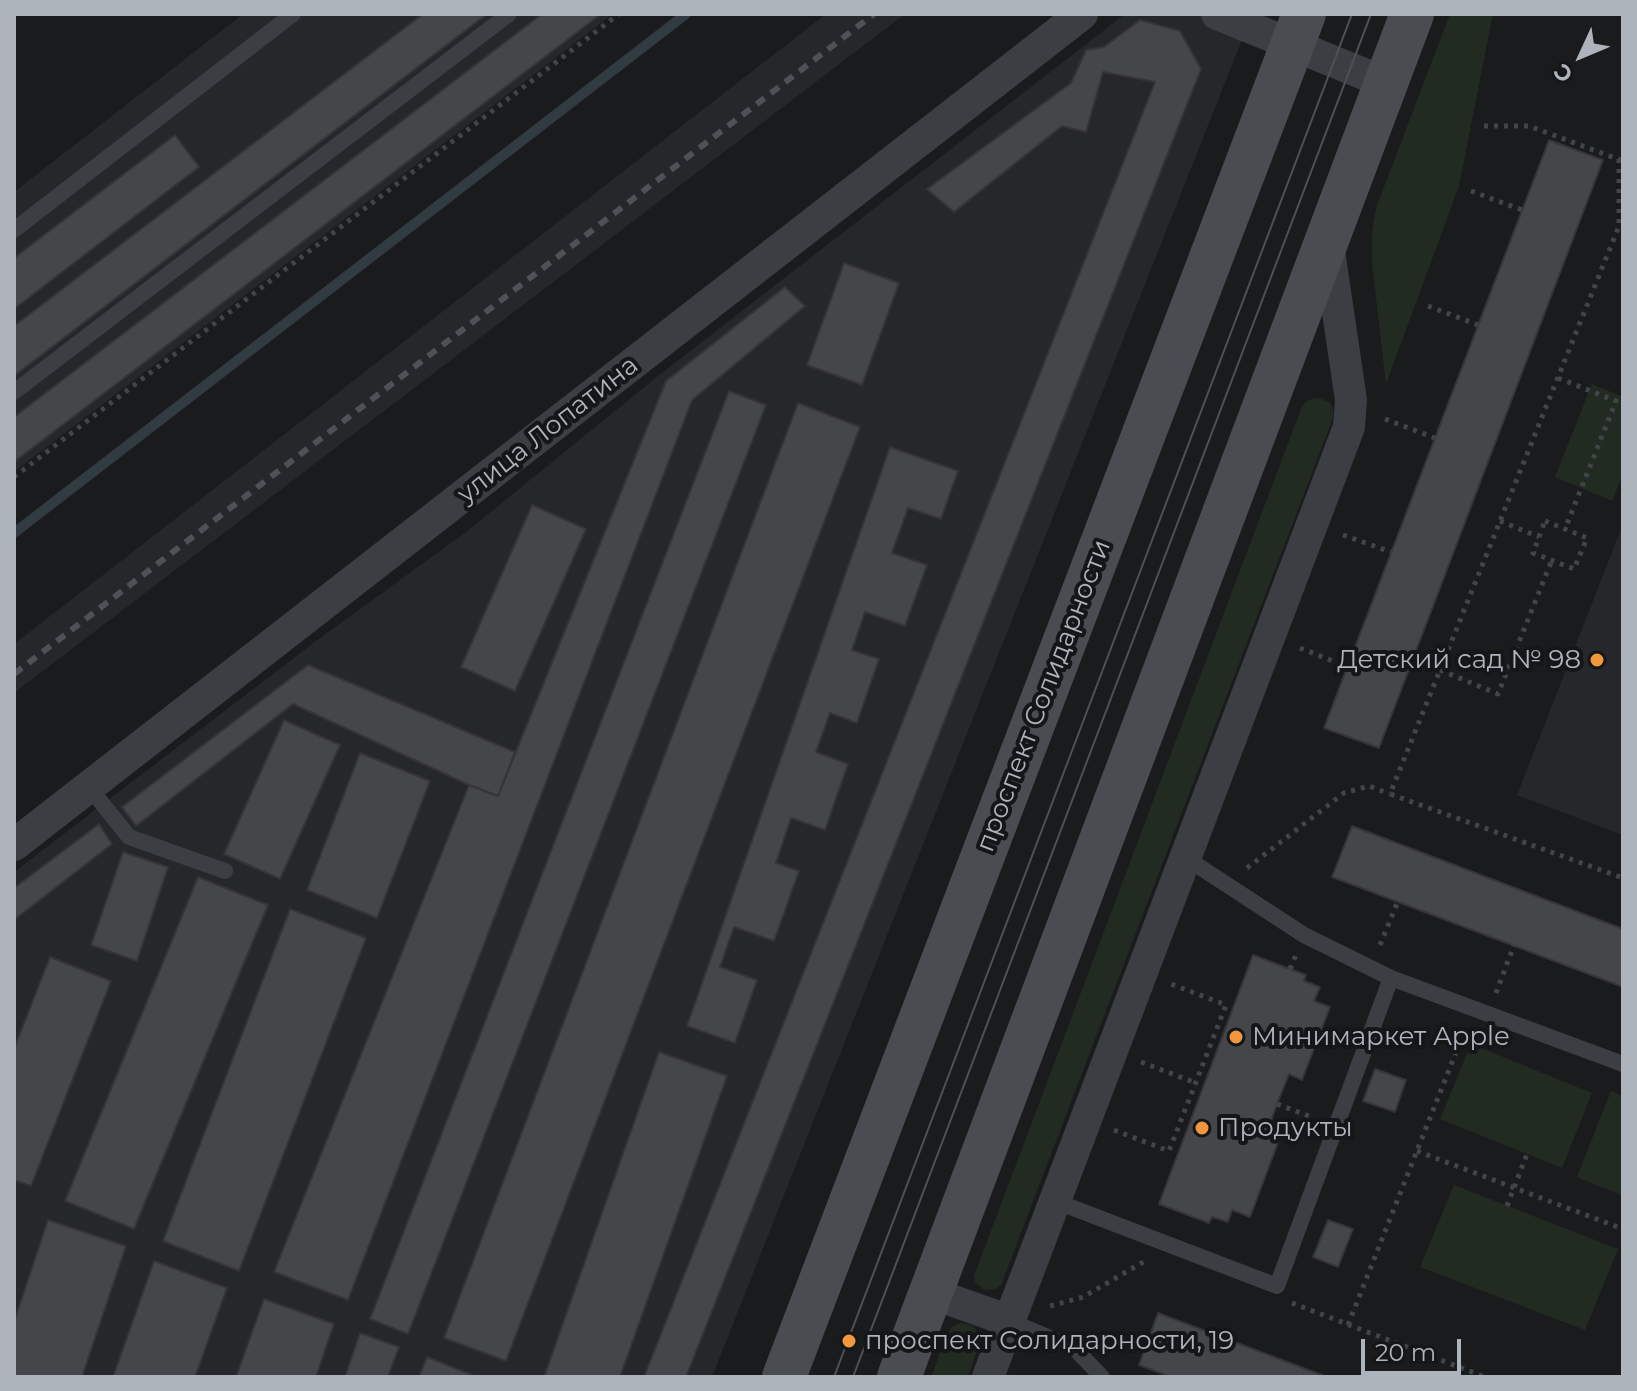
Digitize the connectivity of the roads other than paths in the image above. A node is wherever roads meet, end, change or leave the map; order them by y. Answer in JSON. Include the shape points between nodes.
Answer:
{"nodes":[{"id":1,"x":293,"y":14,"type":"edge"},
{"id":2,"x":509,"y":14,"type":"edge"},
{"id":3,"x":1082,"y":14,"type":"edge"},
{"id":4,"x":1217,"y":14,"type":"edge"},
{"id":5,"x":1412,"y":14,"type":"edge"},
{"id":6,"x":1298,"y":30,"type":"edge"},
{"id":7,"x":1386,"y":83,"type":"junction"},
{"id":8,"x":14,"y":230,"type":"edge"},
{"id":9,"x":1327,"y":239,"type":"junction"},
{"id":10,"x":14,"y":392,"type":"edge"},
{"id":11,"x":89,"y":787,"type":"junction"},
{"id":12,"x":14,"y":845,"type":"edge"},
{"id":13,"x":1186,"y":858,"type":"junction"},
{"id":14,"x":225,"y":871,"type":"dead end"},
{"id":15,"x":1391,"y":978,"type":"junction"},
{"id":16,"x":1623,"y":1064,"type":"edge"},
{"id":17,"x":1055,"y":1201,"type":"junction"},
{"id":18,"x":931,"y":1293,"type":"junction"},
{"id":19,"x":1010,"y":1321,"type":"junction"},
{"id":20,"x":784,"y":1377,"type":"edge"},
{"id":21,"x":899,"y":1377,"type":"edge"},
{"id":22,"x":988,"y":1377,"type":"edge"},
{"id":23,"x":1102,"y":1377,"type":"edge"}],
"edges":[{"from":1,"to":8,"type":"lane"},
{"from":2,"to":10,"type":"lane"},
{"from":3,"to":11,"type":"street","name":"улица Лопатина"},
{"from":4,"to":6,"type":"street"},
{"from":5,"to":7,"type":"main road"},
{"from":6,"to":7,"type":"street"},
{"from":6,"to":20,"type":"main road","name":"проспект Солидарности"},
{"from":7,"to":9,"type":"main road"},
{"from":9,"to":13,"type":"street","via":[[1351,400],[1349,427]]},
{"from":9,"to":18,"type":"main road"},
{"from":11,"to":12,"type":"street","name":"улица Лопатина"},
{"from":11,"to":14,"type":"lane","via":[[129,837]]},
{"from":13,"to":15,"type":"lane","via":[[1304,935]]},
{"from":13,"to":17,"type":"street"},
{"from":15,"to":16,"type":"lane"},
{"from":15,"to":17,"type":"lane","via":[[1277,1286]]},
{"from":17,"to":19,"type":"street"},
{"from":18,"to":19,"type":"street"},
{"from":18,"to":21,"type":"main road"},
{"from":19,"to":22,"type":"street"},
{"from":19,"to":23,"type":"lane","via":[[1074,1348]]}]}
